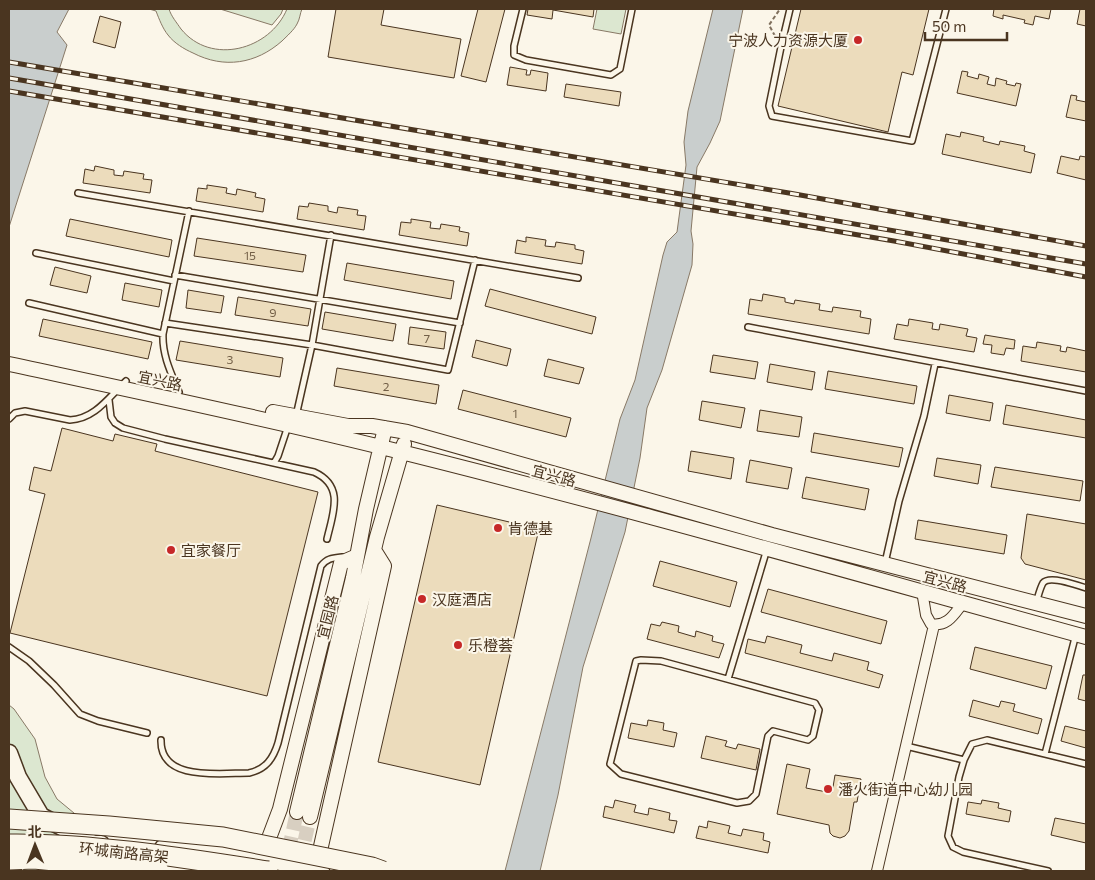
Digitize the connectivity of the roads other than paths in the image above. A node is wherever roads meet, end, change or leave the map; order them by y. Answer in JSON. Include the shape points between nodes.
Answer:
{"nodes":[{"id":1,"x":523,"y":9,"type":"edge"},
{"id":2,"x":632,"y":9,"type":"edge"},
{"id":3,"x":790,"y":9,"type":"edge"},
{"id":4,"x":946,"y":9,"type":"edge"},
{"id":5,"x":78,"y":193,"type":"dead end"},
{"id":6,"x":189,"y":211,"type":"junction"},
{"id":7,"x":331,"y":235,"type":"junction"},
{"id":8,"x":36,"y":253,"type":"dead end"},
{"id":9,"x":475,"y":260,"type":"junction"},
{"id":10,"x":175,"y":278,"type":"junction"},
{"id":11,"x":578,"y":278,"type":"dead end"},
{"id":12,"x":320,"y":299,"type":"junction"},
{"id":13,"x":29,"y":303,"type":"dead end"},
{"id":14,"x":165,"y":323,"type":"junction"},
{"id":15,"x":460,"y":323,"type":"junction"},
{"id":16,"x":748,"y":327,"type":"dead end"},
{"id":17,"x":163,"y":334,"type":"junction"},
{"id":18,"x":312,"y":345,"type":"junction"},
{"id":19,"x":9,"y":355,"type":"edge"},
{"id":20,"x":9,"y":364,"type":"edge"},
{"id":21,"x":935,"y":364,"type":"junction"},
{"id":22,"x":123,"y":384,"type":"junction"},
{"id":23,"x":1086,"y":391,"type":"edge"},
{"id":24,"x":179,"y":392,"type":"junction"},
{"id":25,"x":109,"y":400,"type":"junction"},
{"id":26,"x":9,"y":419,"type":"edge"},
{"id":27,"x":292,"y":419,"type":"junction"},
{"id":28,"x":385,"y":428,"type":"junction"},
{"id":29,"x":407,"y":432,"type":"junction"},
{"id":30,"x":380,"y":447,"type":"junction"},
{"id":31,"x":401,"y":452,"type":"junction"},
{"id":32,"x":274,"y":463,"type":"junction"},
{"id":33,"x":327,"y":539,"type":"dead end"},
{"id":34,"x":767,"y":548,"type":"junction"},
{"id":35,"x":374,"y":550,"type":"junction"},
{"id":36,"x":357,"y":556,"type":"junction"},
{"id":37,"x":885,"y":564,"type":"junction"},
{"id":38,"x":1086,"y":588,"type":"edge"},
{"id":39,"x":922,"y":591,"type":"junction"},
{"id":40,"x":963,"y":603,"type":"junction"},
{"id":41,"x":1036,"y":603,"type":"junction"},
{"id":42,"x":1086,"y":616,"type":"edge"},
{"id":43,"x":934,"y":624,"type":"junction"},
{"id":44,"x":1081,"y":635,"type":"edge"},
{"id":45,"x":9,"y":647,"type":"edge"},
{"id":46,"x":728,"y":679,"type":"junction"},
{"id":47,"x":147,"y":733,"type":"dead end"},
{"id":48,"x":161,"y":740,"type":"dead end"},
{"id":49,"x":906,"y":746,"type":"junction"},
{"id":50,"x":9,"y":753,"type":"edge"},
{"id":51,"x":1045,"y":754,"type":"junction"},
{"id":52,"x":964,"y":760,"type":"junction"},
{"id":53,"x":1086,"y":764,"type":"edge"},
{"id":54,"x":9,"y":819,"type":"edge"},
{"id":55,"x":9,"y":844,"type":"edge"},
{"id":56,"x":9,"y":860,"type":"edge"},
{"id":57,"x":265,"y":865,"type":"edge"},
{"id":58,"x":9,"y":866,"type":"edge"},
{"id":59,"x":159,"y":871,"type":"edge"},
{"id":60,"x":318,"y":871,"type":"edge"},
{"id":61,"x":383,"y":871,"type":"edge"},
{"id":62,"x":877,"y":871,"type":"edge"},
{"id":63,"x":1048,"y":871,"type":"edge"}],
"edges":[{"from":1,"to":2,"type":"lane","via":[[514,55],[611,75],[620,69]]},
{"from":3,"to":4,"type":"lane","via":[[769,106],[772,116],[912,141]]},
{"from":5,"to":6,"type":"lane"},
{"from":6,"to":7,"type":"lane"},
{"from":6,"to":10,"type":"lane"},
{"from":7,"to":9,"type":"lane"},
{"from":7,"to":12,"type":"lane"},
{"from":8,"to":10,"type":"lane"},
{"from":9,"to":11,"type":"lane"},
{"from":9,"to":15,"type":"lane"},
{"from":10,"to":12,"type":"lane"},
{"from":10,"to":14,"type":"lane"},
{"from":12,"to":15,"type":"lane"},
{"from":12,"to":18,"type":"lane"},
{"from":13,"to":17,"type":"lane"},
{"from":14,"to":17,"type":"lane"},
{"from":14,"to":18,"type":"lane"},
{"from":15,"to":18,"type":"lane","via":[[448,370]]},
{"from":16,"to":21,"type":"lane"},
{"from":17,"to":24,"type":"lane","via":[[162,347]]},
{"from":18,"to":27,"type":"lane"},
{"from":19,"to":22,"type":"street","name":"宜兴路"},
{"from":20,"to":22,"type":"street","name":"宜兴路"},
{"from":21,"to":23,"type":"lane"},
{"from":21,"to":37,"type":"lane"},
{"from":22,"to":24,"type":"street","name":"宜兴路"},
{"from":22,"to":25,"type":"lane"},
{"from":22,"to":27,"type":"street","name":"宜兴路"},
{"from":24,"to":27,"type":"street","name":"宜兴路"},
{"from":25,"to":26,"type":"lane","via":[[93,413],[77,420],[25,410]]},
{"from":25,"to":32,"type":"lane","via":[[114,424],[123,428]]},
{"from":27,"to":28,"type":"street","name":"宜兴路"},
{"from":27,"to":30,"type":"street","name":"宜兴路"},
{"from":27,"to":32,"type":"lane"},
{"from":28,"to":29,"type":"street","name":"宜兴路"},
{"from":28,"to":30,"type":"street","name":"宜园路"},
{"from":29,"to":31,"type":"street","name":"宜园路"},
{"from":29,"to":37,"type":"street","name":"宜兴路"},
{"from":30,"to":31,"type":"street","name":"宜兴路"},
{"from":30,"to":36,"type":"street","name":"宜园路"},
{"from":31,"to":34,"type":"street","name":"宜兴路"},
{"from":31,"to":35,"type":"street","name":"宜园路"},
{"from":32,"to":33,"type":"lane","via":[[324,476],[331,486],[335,507]]},
{"from":34,"to":39,"type":"street","name":"宜兴路"},
{"from":34,"to":46,"type":"lane"},
{"from":35,"to":36,"type":"street","name":"宜园路","via":[[303,815]]},
{"from":35,"to":60,"type":"street","via":[[384,566]]},
{"from":36,"to":48,"type":"lane","via":[[332,558],[321,566],[278,743],[273,757],[265,766],[249,773],[188,772],[168,761],[161,749]]},
{"from":36,"to":57,"type":"street","via":[[341,564]]},
{"from":37,"to":41,"type":"street","name":"宜兴路"},
{"from":38,"to":41,"type":"lane","via":[[1048,580],[1043,583]]},
{"from":39,"to":40,"type":"street","name":"宜兴路"},
{"from":39,"to":43,"type":"street","via":[[926,615]]},
{"from":40,"to":43,"type":"street","via":[[949,620]]},
{"from":40,"to":44,"type":"street","name":"宜兴路"},
{"from":41,"to":42,"type":"street","name":"宜兴路"},
{"from":43,"to":49,"type":"street"},
{"from":44,"to":51,"type":"lane"},
{"from":45,"to":47,"type":"lane","via":[[29,661],[80,714]]},
{"from":46,"to":46,"type":"lane","via":[[815,703],[818,710],[813,736],[808,740],[773,731],[768,736],[756,794],[749,802],[737,803],[621,774],[610,764],[636,661],[661,661]]},
{"from":49,"to":52,"type":"lane"},
{"from":49,"to":62,"type":"street"},
{"from":50,"to":57,"type":"main road","via":[[18,777],[41,816],[94,844],[213,850]]},
{"from":51,"to":52,"type":"lane","via":[[987,740],[972,744]]},
{"from":51,"to":53,"type":"lane"},
{"from":52,"to":63,"type":"lane","via":[[948,836],[953,847],[962,852]]},
{"from":54,"to":61,"type":"highway","bridge":true,"via":[[223,837]]},
{"from":55,"to":57,"type":"highway","name":"环城南路高架","bridge":true},
{"from":56,"to":59,"type":"highway","name":"环城南路高架","bridge":true,"via":[[34,859]]},
{"from":57,"to":58,"type":"main road","via":[[165,859]]},
{"from":57,"to":60,"type":"main road"}]}
